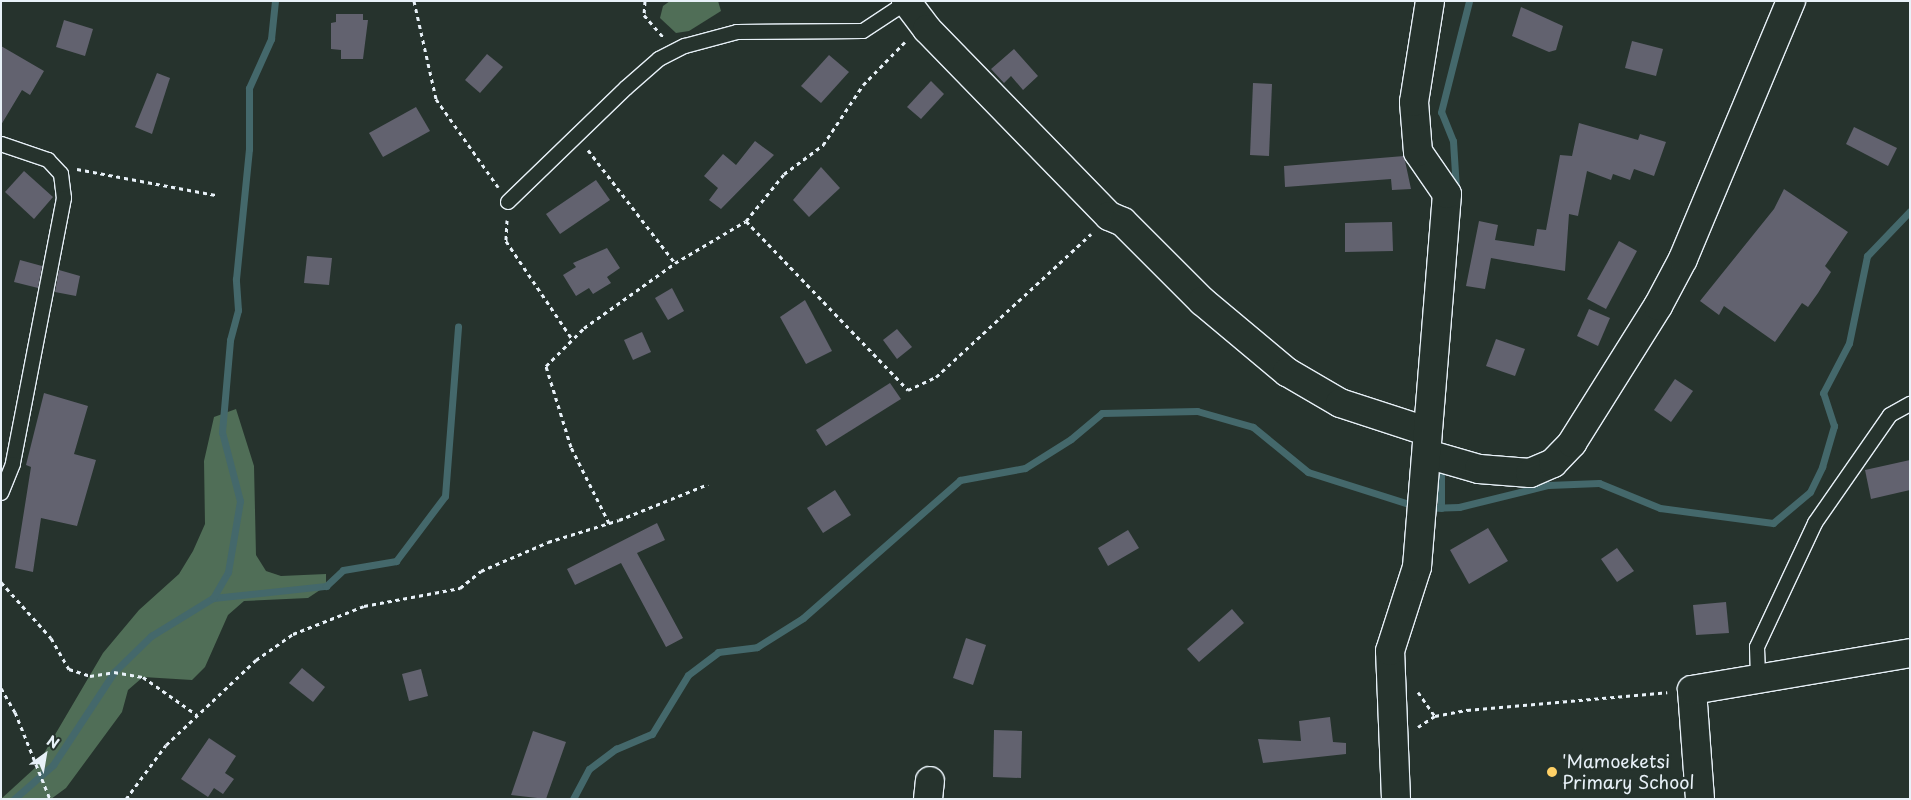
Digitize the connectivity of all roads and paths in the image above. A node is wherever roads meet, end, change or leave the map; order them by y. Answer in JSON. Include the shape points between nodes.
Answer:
{"nodes":[{"id":1,"x":414,"y":1,"type":"edge"},
{"id":2,"x":645,"y":1,"type":"edge"},
{"id":3,"x":1430,"y":1,"type":"edge"},
{"id":4,"x":1791,"y":1,"type":"edge"},
{"id":5,"x":907,"y":2,"type":"edge"},
{"id":6,"x":927,"y":29,"type":"junction"},
{"id":7,"x":674,"y":52,"type":"junction"},
{"id":8,"x":576,"y":136,"type":"junction"},
{"id":9,"x":1,"y":144,"type":"edge"},
{"id":10,"x":61,"y":174,"type":"junction"},
{"id":11,"x":216,"y":195,"type":"dead end"},
{"id":12,"x":508,"y":202,"type":"junction"},
{"id":13,"x":1109,"y":216,"type":"junction"},
{"id":14,"x":746,"y":221,"type":"junction"},
{"id":15,"x":675,"y":262,"type":"junction"},
{"id":16,"x":572,"y":339,"type":"junction"},
{"id":17,"x":1910,"y":404,"type":"edge"},
{"id":18,"x":1426,"y":442,"type":"junction"},
{"id":19,"x":708,"y":484,"type":"dead end"},
{"id":20,"x":1,"y":493,"type":"edge"},
{"id":21,"x":609,"y":523,"type":"junction"},
{"id":22,"x":1,"y":582,"type":"edge"},
{"id":23,"x":1910,"y":653,"type":"edge"},
{"id":24,"x":1758,"y":676,"type":"junction"},
{"id":25,"x":1,"y":688,"type":"edge"},
{"id":26,"x":1692,"y":690,"type":"junction"},
{"id":27,"x":197,"y":715,"type":"junction"},
{"id":28,"x":1393,"y":754,"type":"junction"},
{"id":29,"x":50,"y":799,"type":"edge"},
{"id":30,"x":126,"y":799,"type":"edge"},
{"id":31,"x":1396,"y":799,"type":"edge"},
{"id":32,"x":1700,"y":799,"type":"edge"}],
"edges":[{"from":1,"to":12,"type":"path","via":[[436,99]]},
{"from":2,"to":7,"type":"path","via":[[644,15]]},
{"from":3,"to":18,"type":"street","via":[[1414,102],[1418,152],[1447,194]]},
{"from":4,"to":18,"type":"street","via":[[1683,259],[1658,306],[1572,442],[1553,463],[1530,473],[1479,469]]},
{"from":5,"to":6,"type":"street"},
{"from":5,"to":7,"type":"lane","via":[[863,31],[737,32]]},
{"from":6,"to":13,"type":"street"},
{"from":6,"to":14,"type":"path","via":[[903,44],[863,85],[823,145],[784,174]]},
{"from":7,"to":8,"type":"lane","via":[[659,59]]},
{"from":8,"to":12,"type":"lane"},
{"from":8,"to":15,"type":"path"},
{"from":9,"to":10,"type":"lane","via":[[48,160]]},
{"from":10,"to":11,"type":"path","via":[[82,168]]},
{"from":10,"to":20,"type":"lane","via":[[64,198],[59,230],[12,464]]},
{"from":12,"to":16,"type":"path","via":[[506,241]]},
{"from":13,"to":14,"type":"path","via":[[936,377],[908,390]]},
{"from":13,"to":18,"type":"street","via":[[1123,222],[1202,301],[1287,372],[1340,403]]},
{"from":14,"to":15,"type":"path"},
{"from":15,"to":16,"type":"path"},
{"from":16,"to":21,"type":"path","via":[[546,366],[571,447]]},
{"from":17,"to":24,"type":"lane","via":[[1890,415],[1815,523],[1757,647]]},
{"from":18,"to":28,"type":"street","via":[[1417,566],[1390,652]]},
{"from":19,"to":21,"type":"path"},
{"from":21,"to":27,"type":"path","via":[[539,545],[481,571],[460,588],[364,606],[293,634],[256,660]]},
{"from":22,"to":27,"type":"path","via":[[51,638],[69,669],[90,676],[114,672],[143,677]]},
{"from":23,"to":24,"type":"street"},
{"from":24,"to":26,"type":"street"},
{"from":25,"to":29,"type":"path"},
{"from":26,"to":28,"type":"path","via":[[1435,716]]},
{"from":26,"to":32,"type":"street"},
{"from":27,"to":30,"type":"path","via":[[166,745]]},
{"from":28,"to":31,"type":"street"}]}
